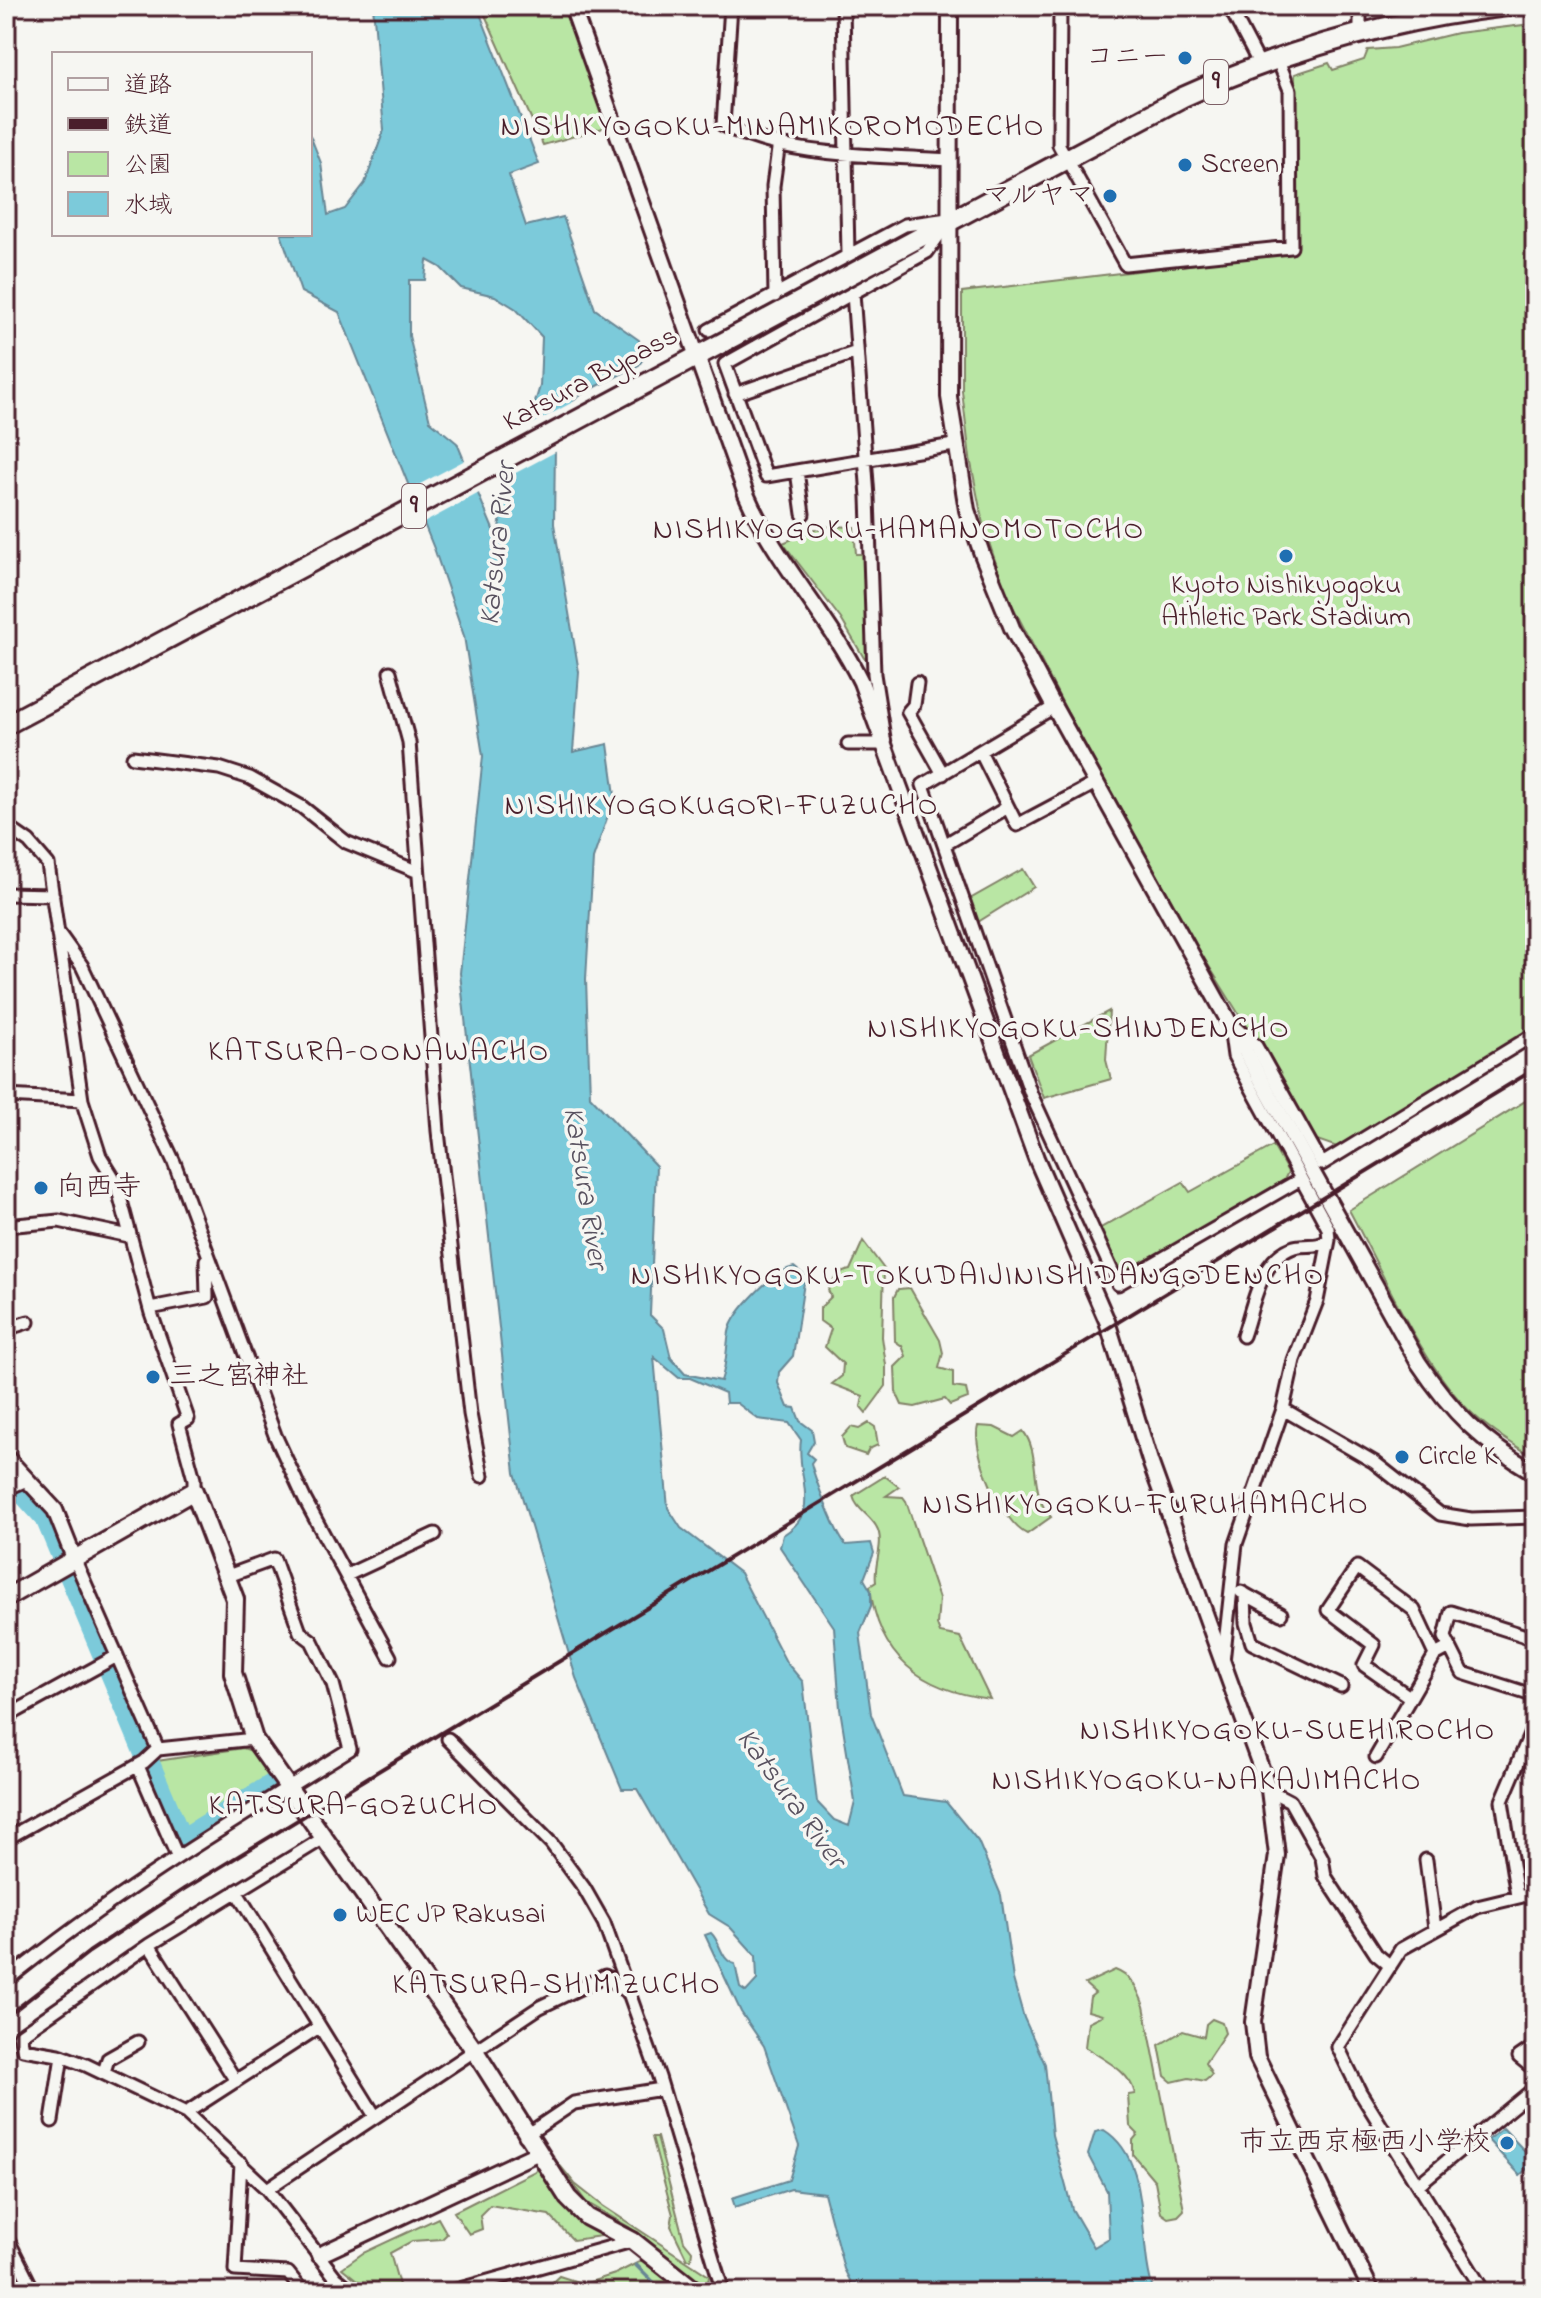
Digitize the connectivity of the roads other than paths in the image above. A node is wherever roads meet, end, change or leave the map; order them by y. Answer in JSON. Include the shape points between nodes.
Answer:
{"nodes":[{"id":1,"x":572,"y":6,"type":"edge"},
{"id":2,"x":731,"y":6,"type":"edge"},
{"id":3,"x":843,"y":6,"type":"edge"},
{"id":4,"x":950,"y":6,"type":"edge"},
{"id":5,"x":1060,"y":6,"type":"edge"},
{"id":6,"x":1229,"y":6,"type":"edge"},
{"id":7,"x":1360,"y":6,"type":"edge"},
{"id":8,"x":1507,"y":6,"type":"edge"},
{"id":9,"x":1360,"y":33,"type":"junction"},
{"id":10,"x":1268,"y":61,"type":"junction"},
{"id":11,"x":779,"y":142,"type":"junction"},
{"id":12,"x":849,"y":153,"type":"junction"},
{"id":13,"x":1065,"y":158,"type":"junction"},
{"id":14,"x":949,"y":160,"type":"junction"},
{"id":15,"x":949,"y":219,"type":"junction"},
{"id":16,"x":848,"y":255,"type":"junction"},
{"id":17,"x":853,"y":293,"type":"junction"},
{"id":18,"x":775,"y":296,"type":"junction"},
{"id":19,"x":709,"y":330,"type":"dead end"},
{"id":20,"x":857,"y":352,"type":"junction"},
{"id":21,"x":690,"y":358,"type":"junction"},
{"id":22,"x":735,"y":394,"type":"junction"},
{"id":23,"x":954,"y":445,"type":"junction"},
{"id":24,"x":864,"y":459,"type":"junction"},
{"id":25,"x":797,"y":471,"type":"junction"},
{"id":26,"x":803,"y":514,"type":"dead end"},
{"id":27,"x":390,"y":672,"type":"dead end"},
{"id":28,"x":917,"y":683,"type":"dead end"},
{"id":29,"x":1054,"y":707,"type":"junction"},
{"id":30,"x":6,"y":725,"type":"edge"},
{"id":31,"x":848,"y":744,"type":"dead end"},
{"id":32,"x":885,"y":744,"type":"junction"},
{"id":33,"x":981,"y":753,"type":"junction"},
{"id":34,"x":133,"y":757,"type":"dead end"},
{"id":35,"x":943,"y":774,"type":"junction"},
{"id":36,"x":1096,"y":783,"type":"junction"},
{"id":37,"x":1008,"y":807,"type":"junction"},
{"id":38,"x":6,"y":826,"type":"edge"},
{"id":39,"x":944,"y":845,"type":"junction"},
{"id":40,"x":416,"y":871,"type":"junction"},
{"id":41,"x":6,"y":894,"type":"edge"},
{"id":42,"x":53,"y":895,"type":"junction"},
{"id":43,"x":57,"y":931,"type":"junction"},
{"id":44,"x":1229,"y":1022,"type":"junction"},
{"id":45,"x":1535,"y":1034,"type":"edge"},
{"id":46,"x":6,"y":1096,"type":"edge"},
{"id":47,"x":82,"y":1100,"type":"junction"},
{"id":48,"x":1301,"y":1179,"type":"junction"},
{"id":49,"x":6,"y":1226,"type":"edge"},
{"id":50,"x":129,"y":1236,"type":"junction"},
{"id":51,"x":1329,"y":1240,"type":"junction"},
{"id":52,"x":208,"y":1255,"type":"junction"},
{"id":53,"x":150,"y":1308,"type":"junction"},
{"id":54,"x":28,"y":1322,"type":"dead end"},
{"id":55,"x":6,"y":1329,"type":"edge"},
{"id":56,"x":1243,"y":1336,"type":"dead end"},
{"id":57,"x":1283,"y":1409,"type":"junction"},
{"id":58,"x":6,"y":1457,"type":"edge"},
{"id":59,"x":1535,"y":1473,"type":"edge"},
{"id":60,"x":482,"y":1476,"type":"dead end"},
{"id":61,"x":17,"y":1485,"type":"edge"},
{"id":62,"x":194,"y":1491,"type":"junction"},
{"id":63,"x":1535,"y":1517,"type":"edge"},
{"id":64,"x":435,"y":1534,"type":"dead end"},
{"id":65,"x":69,"y":1562,"type":"junction"},
{"id":66,"x":347,"y":1575,"type":"junction"},
{"id":67,"x":228,"y":1576,"type":"junction"},
{"id":68,"x":1233,"y":1588,"type":"junction"},
{"id":69,"x":1245,"y":1594,"type":"junction"},
{"id":70,"x":6,"y":1598,"type":"edge"},
{"id":71,"x":1281,"y":1614,"type":"dead end"},
{"id":72,"x":1535,"y":1639,"type":"edge"},
{"id":73,"x":1450,"y":1647,"type":"junction"},
{"id":74,"x":1435,"y":1655,"type":"junction"},
{"id":75,"x":390,"y":1657,"type":"dead end"},
{"id":76,"x":110,"y":1659,"type":"junction"},
{"id":77,"x":1223,"y":1662,"type":"junction"},
{"id":78,"x":1341,"y":1686,"type":"dead end"},
{"id":79,"x":1408,"y":1696,"type":"junction"},
{"id":80,"x":1535,"y":1696,"type":"edge"},
{"id":81,"x":6,"y":1717,"type":"edge"},
{"id":82,"x":1535,"y":1723,"type":"edge"},
{"id":83,"x":254,"y":1739,"type":"junction"},
{"id":84,"x":448,"y":1739,"type":"dead end"},
{"id":85,"x":1376,"y":1757,"type":"dead end"},
{"id":86,"x":148,"y":1758,"type":"junction"},
{"id":87,"x":287,"y":1788,"type":"junction"},
{"id":88,"x":1269,"y":1790,"type":"junction"},
{"id":89,"x":6,"y":1839,"type":"edge"},
{"id":90,"x":322,"y":1839,"type":"junction"},
{"id":91,"x":177,"y":1856,"type":"junction"},
{"id":92,"x":1426,"y":1860,"type":"dead end"},
{"id":93,"x":236,"y":1891,"type":"junction"},
{"id":94,"x":1535,"y":1893,"type":"edge"},
{"id":95,"x":1517,"y":1896,"type":"junction"},
{"id":96,"x":1435,"y":1929,"type":"junction"},
{"id":97,"x":149,"y":1945,"type":"junction"},
{"id":98,"x":1388,"y":1964,"type":"junction"},
{"id":99,"x":6,"y":1981,"type":"edge"},
{"id":100,"x":630,"y":1994,"type":"junction"},
{"id":101,"x":319,"y":2027,"type":"junction"},
{"id":102,"x":138,"y":2042,"type":"dead end"},
{"id":103,"x":1535,"y":2046,"type":"edge"},
{"id":104,"x":475,"y":2051,"type":"junction"},
{"id":105,"x":62,"y":2056,"type":"junction"},
{"id":106,"x":1535,"y":2070,"type":"edge"},
{"id":107,"x":104,"y":2072,"type":"junction"},
{"id":108,"x":236,"y":2081,"type":"junction"},
{"id":109,"x":1535,"y":2088,"type":"edge"},
{"id":110,"x":662,"y":2089,"type":"junction"},
{"id":111,"x":186,"y":2113,"type":"junction"},
{"id":112,"x":375,"y":2116,"type":"junction"},
{"id":113,"x":52,"y":2121,"type":"dead end"},
{"id":114,"x":525,"y":2136,"type":"junction"},
{"id":115,"x":537,"y":2153,"type":"junction"},
{"id":116,"x":241,"y":2163,"type":"junction"},
{"id":117,"x":1419,"y":2184,"type":"junction"},
{"id":118,"x":267,"y":2189,"type":"junction"},
{"id":119,"x":6,"y":2236,"type":"edge"},
{"id":120,"x":633,"y":2241,"type":"junction"},
{"id":121,"x":319,"y":2255,"type":"junction"},
{"id":122,"x":6,"y":2270,"type":"edge"},
{"id":123,"x":18,"y":2292,"type":"edge"},
{"id":124,"x":34,"y":2292,"type":"edge"},
{"id":125,"x":303,"y":2292,"type":"edge"},
{"id":126,"x":354,"y":2292,"type":"edge"},
{"id":127,"x":449,"y":2292,"type":"edge"},
{"id":128,"x":697,"y":2292,"type":"edge"},
{"id":129,"x":723,"y":2292,"type":"edge"},
{"id":130,"x":1372,"y":2292,"type":"edge"},
{"id":131,"x":1484,"y":2292,"type":"edge"}],
"edges":[{"from":1,"to":21,"type":"street"},
{"from":2,"to":11,"type":"street","via":[[721,121]]},
{"from":3,"to":12,"type":"street"},
{"from":4,"to":14,"type":"street"},
{"from":5,"to":13,"type":"street","via":[[1058,129]]},
{"from":6,"to":10,"type":"street"},
{"from":7,"to":9,"type":"street"},
{"from":8,"to":9,"type":"highway","number":"9"},
{"from":9,"to":10,"type":"highway","number":"9"},
{"from":10,"to":13,"type":"highway","number":"9","via":[[1183,97]]},
{"from":10,"to":13,"type":"street","via":[[1290,90],[1291,247],[1125,264]]},
{"from":11,"to":12,"type":"street"},
{"from":11,"to":18,"type":"street","via":[[773,186]]},
{"from":12,"to":14,"type":"street"},
{"from":12,"to":16,"type":"street"},
{"from":13,"to":15,"type":"highway","number":"9"},
{"from":14,"to":15,"type":"street"},
{"from":15,"to":16,"type":"street","via":[[905,225]]},
{"from":15,"to":17,"type":"street","via":[[927,252]]},
{"from":15,"to":21,"type":"highway","name":"Katsura Bypass","number":"9"},
{"from":15,"to":23,"type":"street","via":[[947,353]]},
{"from":16,"to":18,"type":"street"},
{"from":17,"to":20,"type":"street"},
{"from":17,"to":22,"type":"street","via":[[726,361]]},
{"from":18,"to":19,"type":"street"},
{"from":20,"to":22,"type":"street"},
{"from":20,"to":24,"type":"street"},
{"from":21,"to":30,"type":"highway","name":"Katsura Bypass","number":"9"},
{"from":21,"to":32,"type":"street","via":[[758,522],[840,640]]},
{"from":22,"to":25,"type":"street","via":[[766,476]]},
{"from":23,"to":24,"type":"street"},
{"from":23,"to":29,"type":"street","via":[[967,510],[995,592]]},
{"from":24,"to":25,"type":"street"},
{"from":24,"to":32,"type":"street","via":[[874,674]]},
{"from":25,"to":26,"type":"street"},
{"from":27,"to":40,"type":"street","via":[[409,742]]},
{"from":28,"to":35,"type":"street","via":[[908,712]]},
{"from":29,"to":33,"type":"street"},
{"from":29,"to":36,"type":"street"},
{"from":31,"to":32,"type":"street"},
{"from":32,"to":77,"type":"street","via":[[1036,1158],[1110,1328],[1151,1464]]},
{"from":33,"to":35,"type":"street"},
{"from":33,"to":37,"type":"street"},
{"from":34,"to":40,"type":"street","via":[[219,768],[250,778],[278,791],[346,842]]},
{"from":35,"to":39,"type":"street","via":[[923,785]]},
{"from":36,"to":37,"type":"street","via":[[1017,825]]},
{"from":36,"to":44,"type":"street"},
{"from":37,"to":39,"type":"street"},
{"from":38,"to":42,"type":"street","via":[[44,856]]},
{"from":39,"to":48,"type":"street","via":[[1031,1094],[1118,1284]]},
{"from":40,"to":60,"type":"street","via":[[438,1131],[468,1405]]},
{"from":41,"to":42,"type":"street"},
{"from":42,"to":43,"type":"street"},
{"from":43,"to":47,"type":"street"},
{"from":43,"to":52,"type":"street","via":[[82,966],[113,1028],[174,1162]]},
{"from":44,"to":45,"type":"street","via":[[1256,1046],[1322,1164]]},
{"from":44,"to":48,"type":"street","via":[[1234,1056]]},
{"from":44,"to":59,"type":"street","via":[[1445,1403],[1496,1450]]},
{"from":46,"to":47,"type":"street"},
{"from":47,"to":50,"type":"street","via":[[100,1156],[116,1182]]},
{"from":48,"to":51,"type":"street","via":[[1328,1228]]},
{"from":49,"to":50,"type":"street","via":[[59,1221]]},
{"from":50,"to":53,"type":"street"},
{"from":51,"to":56,"type":"street","via":[[1318,1248],[1295,1247],[1268,1264]]},
{"from":51,"to":57,"type":"street","via":[[1317,1301],[1294,1360]]},
{"from":52,"to":53,"type":"street","via":[[207,1297]]},
{"from":52,"to":66,"type":"street","via":[[275,1435]]},
{"from":53,"to":62,"type":"street","via":[[188,1419],[179,1424]]},
{"from":54,"to":55,"type":"street"},
{"from":57,"to":63,"type":"street","via":[[1374,1462],[1440,1514],[1471,1519]]},
{"from":57,"to":68,"type":"street","via":[[1236,1544]]},
{"from":58,"to":61,"type":"street"},
{"from":61,"to":65,"type":"street","via":[[55,1510]]},
{"from":62,"to":65,"type":"main road"},
{"from":62,"to":67,"type":"main road"},
{"from":64,"to":66,"type":"street"},
{"from":65,"to":70,"type":"main road"},
{"from":65,"to":76,"type":"street"},
{"from":66,"to":75,"type":"street"},
{"from":67,"to":83,"type":"main road","via":[[235,1599],[233,1673]]},
{"from":67,"to":87,"type":"street","via":[[274,1559],[300,1632],[312,1641],[333,1684],[350,1749]]},
{"from":68,"to":69,"type":"street"},
{"from":68,"to":77,"type":"street"},
{"from":69,"to":71,"type":"street"},
{"from":69,"to":78,"type":"street","via":[[1252,1643]]},
{"from":72,"to":73,"type":"street","via":[[1451,1612],[1445,1637]]},
{"from":73,"to":74,"type":"street"},
{"from":73,"to":80,"type":"street","via":[[1463,1673]]},
{"from":74,"to":79,"type":"street"},
{"from":74,"to":79,"type":"street","via":[[1414,1610],[1357,1567],[1328,1610],[1374,1645],[1364,1665]]},
{"from":76,"to":81,"type":"street"},
{"from":76,"to":86,"type":"street"},
{"from":77,"to":88,"type":"street"},
{"from":79,"to":85,"type":"street"},
{"from":82,"to":95,"type":"street","via":[[1502,1801]]},
{"from":83,"to":86,"type":"street"},
{"from":83,"to":87,"type":"main road"},
{"from":84,"to":100,"type":"street","via":[[532,1822],[584,1888],[604,1923]]},
{"from":86,"to":89,"type":"street"},
{"from":86,"to":91,"type":"street"},
{"from":87,"to":90,"type":"main road"},
{"from":87,"to":91,"type":"street"},
{"from":88,"to":98,"type":"street","via":[[1290,1801],[1322,1858],[1325,1876]]},
{"from":88,"to":130,"type":"street","via":[[1277,1855],[1253,2022],[1257,2057]]},
{"from":90,"to":93,"type":"street"},
{"from":90,"to":104,"type":"main road"},
{"from":91,"to":99,"type":"street"},
{"from":92,"to":96,"type":"street"},
{"from":93,"to":97,"type":"street"},
{"from":93,"to":101,"type":"street"},
{"from":94,"to":95,"type":"street"},
{"from":95,"to":96,"type":"street","via":[[1477,1907]]},
{"from":96,"to":98,"type":"street","via":[[1401,1949]]},
{"from":97,"to":105,"type":"street","via":[[20,2035],[23,2049]]},
{"from":97,"to":108,"type":"street"},
{"from":98,"to":117,"type":"street","via":[[1338,2047]]},
{"from":100,"to":104,"type":"street","via":[[605,1976],[540,2007]]},
{"from":100,"to":110,"type":"street"},
{"from":101,"to":108,"type":"street"},
{"from":101,"to":112,"type":"street"},
{"from":102,"to":107,"type":"street","via":[[108,2059]]},
{"from":103,"to":106,"type":"street","via":[[1519,2057]]},
{"from":104,"to":112,"type":"street"},
{"from":104,"to":114,"type":"main road"},
{"from":105,"to":107,"type":"street"},
{"from":105,"to":113,"type":"street"},
{"from":107,"to":111,"type":"street"},
{"from":108,"to":111,"type":"street"},
{"from":109,"to":117,"type":"street"},
{"from":110,"to":114,"type":"street","via":[[574,2103]]},
{"from":110,"to":129,"type":"street"},
{"from":111,"to":116,"type":"street"},
{"from":112,"to":118,"type":"street"},
{"from":114,"to":115,"type":"main road"},
{"from":115,"to":120,"type":"main road","via":[[587,2217]]},
{"from":115,"to":121,"type":"street"},
{"from":116,"to":118,"type":"street"},
{"from":116,"to":125,"type":"street","via":[[235,2270],[288,2273]]},
{"from":117,"to":131,"type":"street"},
{"from":118,"to":121,"type":"street"},
{"from":119,"to":124,"type":"street"},
{"from":120,"to":127,"type":"street"},
{"from":120,"to":128,"type":"main road"},
{"from":121,"to":126,"type":"street"},
{"from":122,"to":123,"type":"street"}]}
